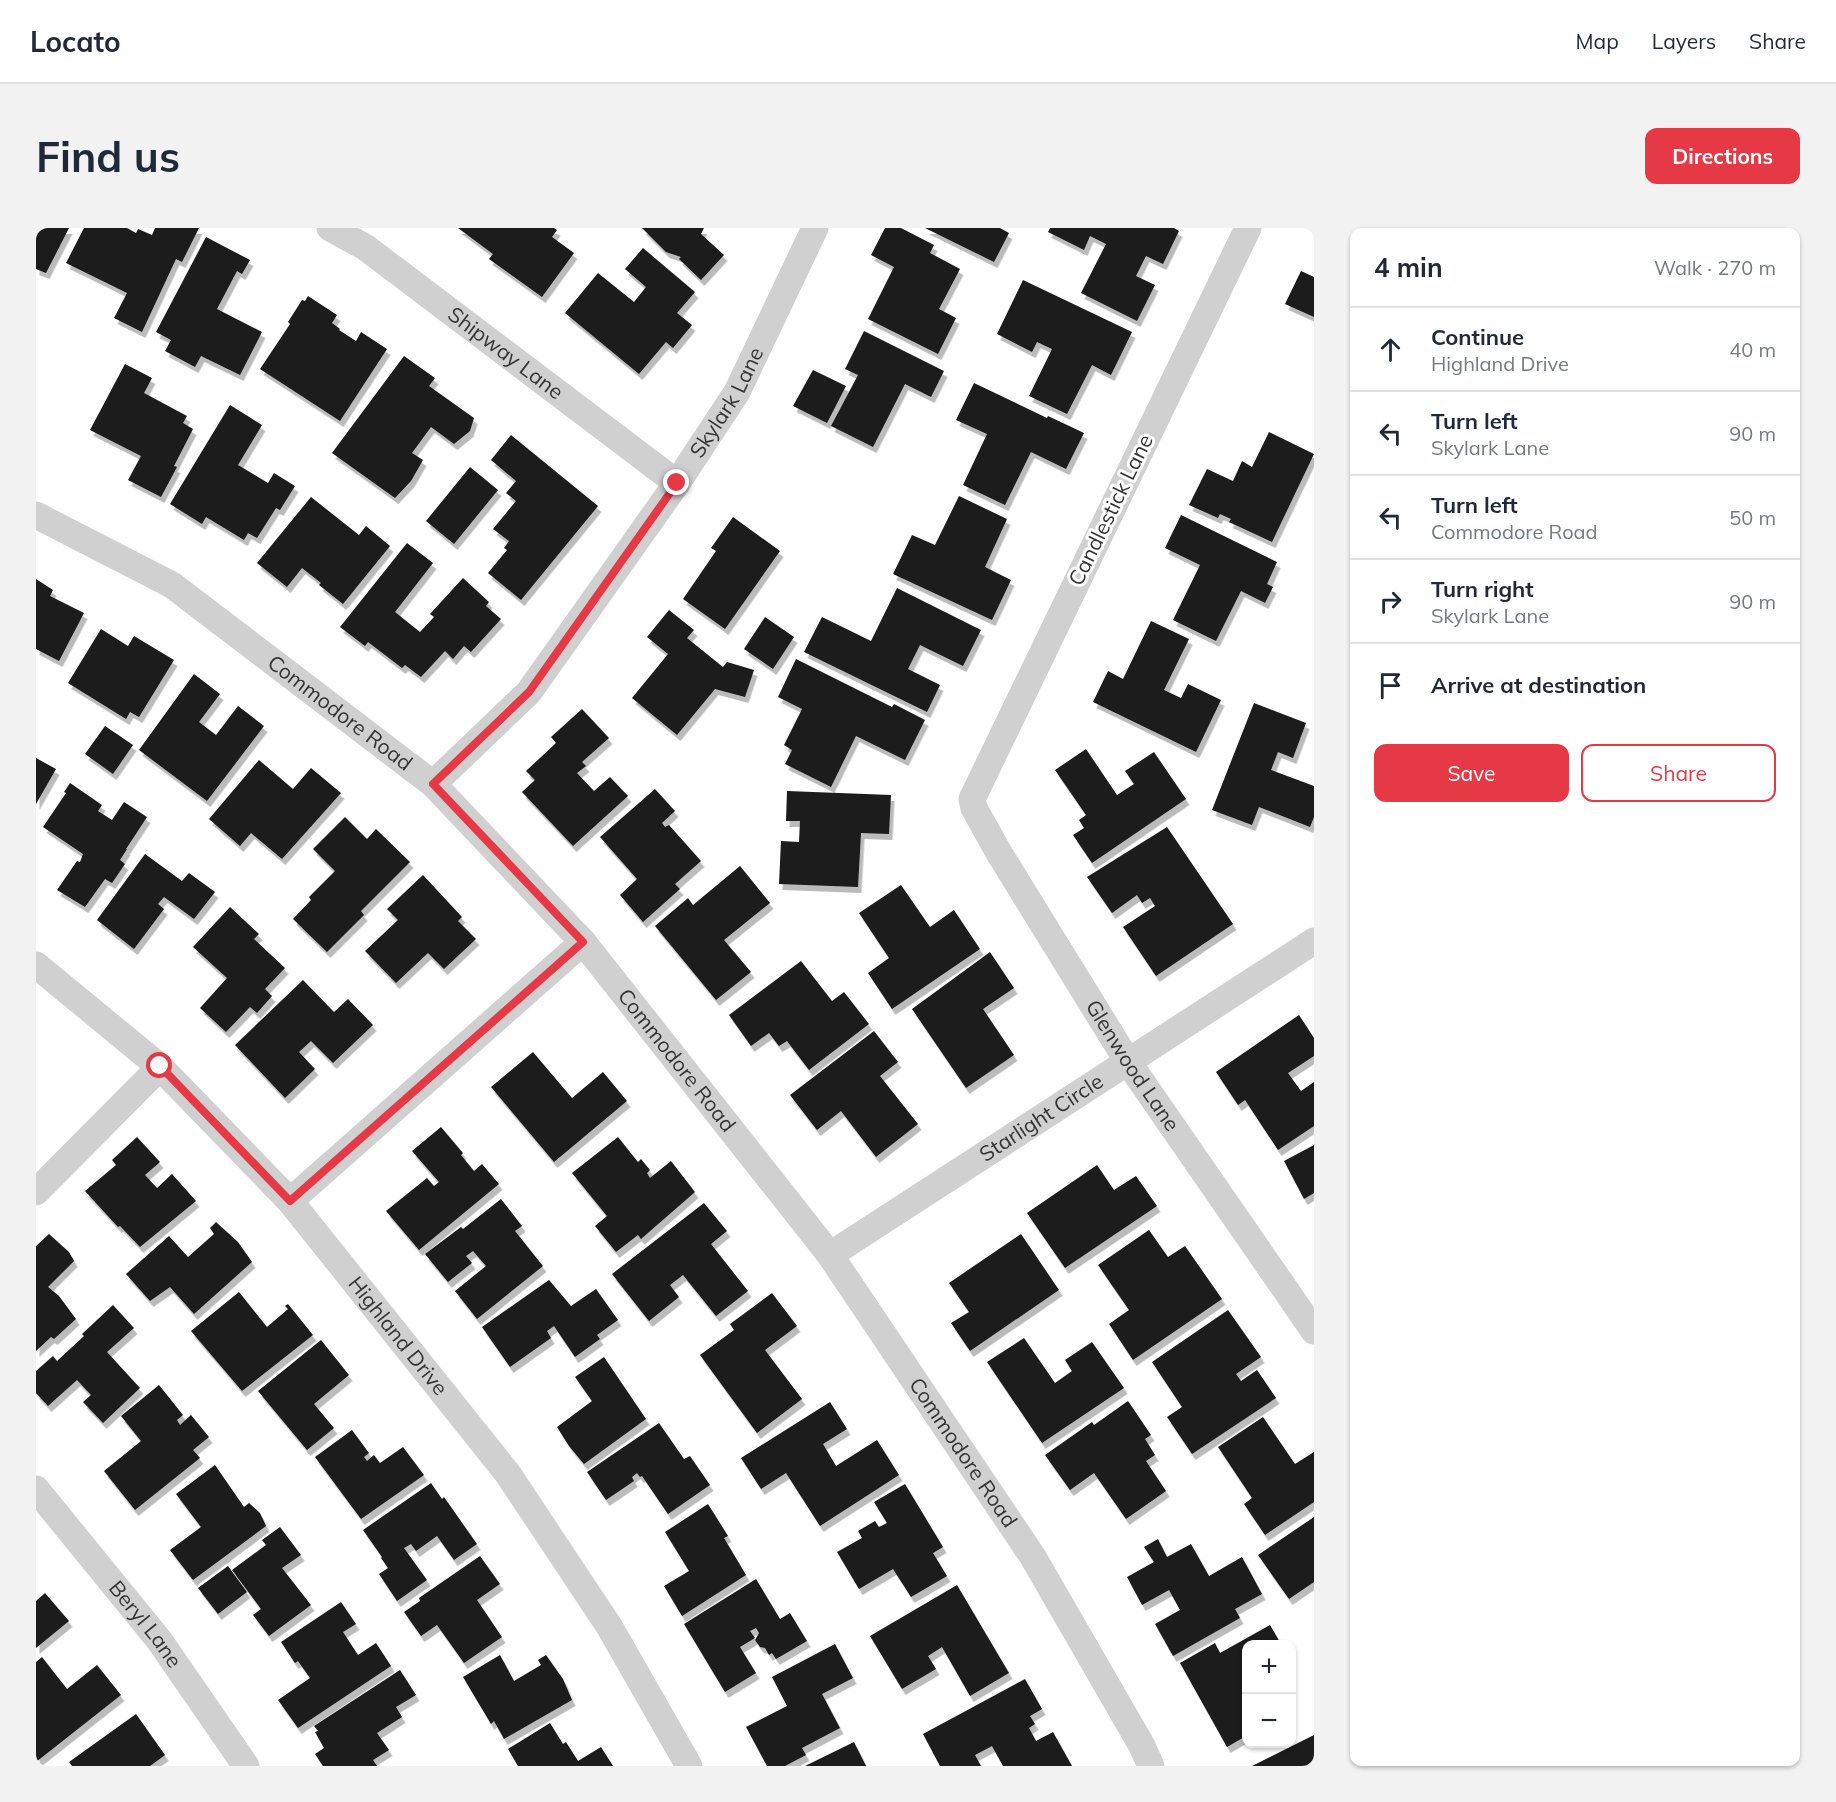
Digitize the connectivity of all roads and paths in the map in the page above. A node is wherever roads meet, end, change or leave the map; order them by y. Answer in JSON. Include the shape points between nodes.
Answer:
{"nodes":[{"id":1,"x":330,"y":228,"type":"edge"},
{"id":2,"x":815,"y":228,"type":"edge"},
{"id":3,"x":1248,"y":228,"type":"edge"},
{"id":4,"x":370,"y":237,"type":"edge"},
{"id":5,"x":677,"y":483,"type":"junction"},
{"id":6,"x":36,"y":514,"type":"edge"},
{"id":7,"x":433,"y":784,"type":"junction"},
{"id":8,"x":974,"y":792,"type":"joint"},
{"id":9,"x":1314,"y":941,"type":"edge"},
{"id":10,"x":583,"y":942,"type":"junction"},
{"id":11,"x":36,"y":965,"type":"edge"},
{"id":12,"x":1128,"y":1062,"type":"junction"},
{"id":13,"x":160,"y":1066,"type":"junction"},
{"id":14,"x":36,"y":1192,"type":"edge"},
{"id":15,"x":290,"y":1201,"type":"junction"},
{"id":16,"x":830,"y":1255,"type":"junction"},
{"id":17,"x":1314,"y":1330,"type":"edge"},
{"id":18,"x":36,"y":1489,"type":"edge"},
{"id":19,"x":246,"y":1766,"type":"edge"},
{"id":20,"x":689,"y":1766,"type":"edge"},
{"id":21,"x":1151,"y":1766,"type":"edge"}],
"edges":[{"from":1,"to":4,"type":"street","name":"Shipway Lane"},
{"from":2,"to":5,"type":"street","name":"Skylark Lane","via":[[737,392]]},
{"from":3,"to":8,"type":"street","name":"Candlestick Lane"},
{"from":4,"to":5,"type":"street","name":"Shipway Lane"},
{"from":5,"to":7,"type":"street","name":"Skylark Lane","via":[[529,692]]},
{"from":6,"to":7,"type":"street","name":"Commodore Road","via":[[172,585]]},
{"from":7,"to":10,"type":"street","name":"Commodore Road"},
{"from":8,"to":12,"type":"street","name":"Glenwood Lane","via":[[974,808],[988,835]]},
{"from":9,"to":12,"type":"street","name":"Starlight Circle"},
{"from":10,"to":15,"type":"street"},
{"from":10,"to":16,"type":"street","name":"Commodore Road"},
{"from":11,"to":13,"type":"street","name":"Highland Drive"},
{"from":12,"to":16,"type":"street","name":"Starlight Circle"},
{"from":12,"to":17,"type":"street","name":"Glenwood Lane"},
{"from":13,"to":14,"type":"street"},
{"from":13,"to":15,"type":"street","name":"Highland Drive"},
{"from":15,"to":20,"type":"street","name":"Highland Drive","via":[[508,1474],[609,1626]]},
{"from":16,"to":21,"type":"street","name":"Commodore Road","via":[[1033,1557]]},
{"from":18,"to":19,"type":"street","name":"Beryl Lane","via":[[159,1640]]}]}
